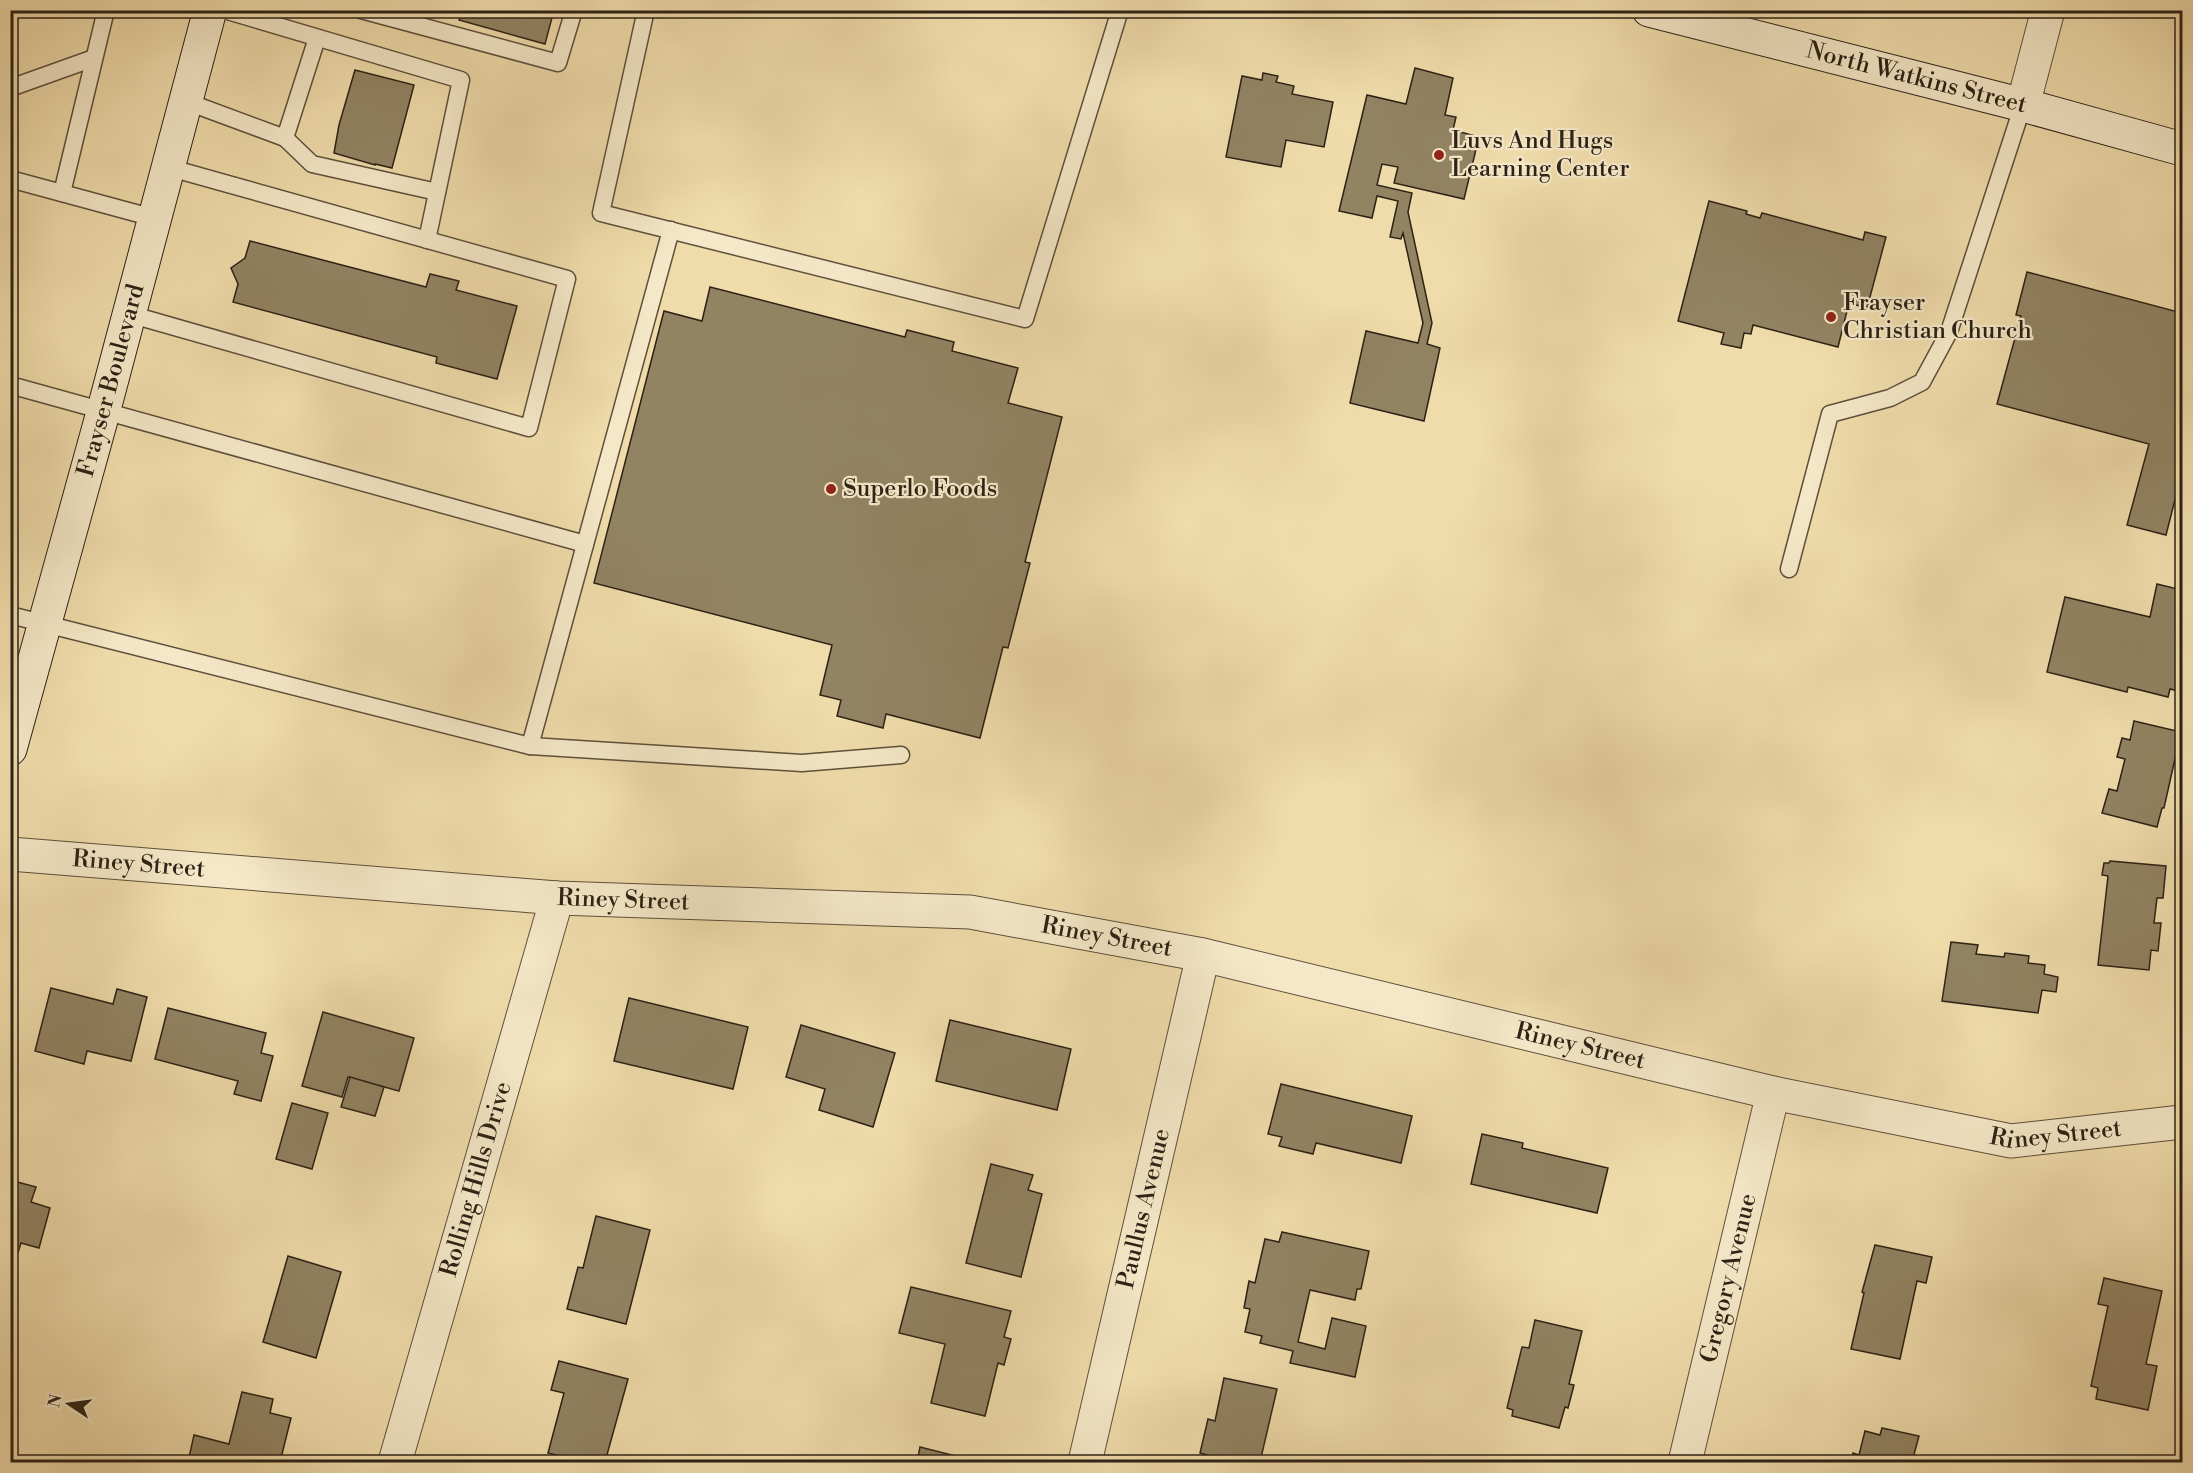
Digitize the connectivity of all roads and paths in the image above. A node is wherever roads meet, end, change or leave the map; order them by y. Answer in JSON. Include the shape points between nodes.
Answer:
{"nodes":[{"id":1,"x":106,"y":10,"type":"edge"},
{"id":2,"x":210,"y":10,"type":"edge"},
{"id":3,"x":224,"y":10,"type":"edge"},
{"id":4,"x":361,"y":10,"type":"edge"},
{"id":5,"x":574,"y":10,"type":"edge"},
{"id":6,"x":646,"y":10,"type":"edge"},
{"id":7,"x":1120,"y":10,"type":"edge"},
{"id":8,"x":1649,"y":10,"type":"edge"},
{"id":9,"x":2048,"y":10,"type":"edge"},
{"id":10,"x":386,"y":14,"type":"edge"},
{"id":11,"x":316,"y":38,"type":"junction"},
{"id":12,"x":94,"y":58,"type":"junction"},
{"id":13,"x":10,"y":88,"type":"edge"},
{"id":14,"x":185,"y":101,"type":"junction"},
{"id":15,"x":2023,"y":105,"type":"junction"},
{"id":16,"x":285,"y":138,"type":"junction"},
{"id":17,"x":2182,"y":149,"type":"edge"},
{"id":18,"x":167,"y":167,"type":"junction"},
{"id":19,"x":10,"y":179,"type":"edge"},
{"id":20,"x":437,"y":192,"type":"junction"},
{"id":21,"x":62,"y":193,"type":"junction"},
{"id":22,"x":154,"y":218,"type":"junction"},
{"id":23,"x":671,"y":230,"type":"junction"},
{"id":24,"x":427,"y":240,"type":"junction"},
{"id":25,"x":129,"y":314,"type":"junction"},
{"id":26,"x":10,"y":385,"type":"edge"},
{"id":27,"x":104,"y":409,"type":"junction"},
{"id":28,"x":585,"y":544,"type":"junction"},
{"id":29,"x":1789,"y":568,"type":"dead end"},
{"id":30,"x":10,"y":615,"type":"edge"},
{"id":31,"x":44,"y":624,"type":"junction"},
{"id":32,"x":531,"y":746,"type":"junction"},
{"id":33,"x":10,"y":750,"type":"edge"},
{"id":34,"x":901,"y":754,"type":"dead end"},
{"id":35,"x":10,"y":854,"type":"edge"},
{"id":36,"x":557,"y":898,"type":"junction"},
{"id":37,"x":1203,"y":955,"type":"junction"},
{"id":38,"x":1773,"y":1093,"type":"junction"},
{"id":39,"x":2182,"y":1122,"type":"edge"},
{"id":40,"x":395,"y":1462,"type":"edge"},
{"id":41,"x":1085,"y":1462,"type":"edge"},
{"id":42,"x":1685,"y":1462,"type":"edge"}],
"edges":[{"from":1,"to":12,"type":"lane"},
{"from":2,"to":14,"type":"street","name":"Frayser Boulevard"},
{"from":3,"to":11,"type":"lane"},
{"from":4,"to":10,"type":"lane"},
{"from":5,"to":10,"type":"lane","via":[[558,63]]},
{"from":6,"to":23,"type":"lane","via":[[601,213]]},
{"from":7,"to":23,"type":"lane","via":[[1025,319]]},
{"from":8,"to":15,"type":"street","name":"North Watkins Street"},
{"from":9,"to":15,"type":"street"},
{"from":11,"to":16,"type":"lane"},
{"from":11,"to":20,"type":"lane","via":[[461,80]]},
{"from":12,"to":13,"type":"lane"},
{"from":12,"to":21,"type":"lane"},
{"from":14,"to":16,"type":"lane"},
{"from":14,"to":18,"type":"street","name":"Frayser Boulevard"},
{"from":15,"to":17,"type":"street","name":"North Watkins Street"},
{"from":15,"to":29,"type":"lane","via":[[1949,332],[1922,382],[1890,398],[1830,414]]},
{"from":16,"to":20,"type":"lane","via":[[312,164]]},
{"from":18,"to":22,"type":"street","name":"Frayser Boulevard"},
{"from":18,"to":24,"type":"lane"},
{"from":19,"to":21,"type":"lane"},
{"from":20,"to":24,"type":"lane"},
{"from":21,"to":22,"type":"lane"},
{"from":22,"to":25,"type":"street","name":"Frayser Boulevard"},
{"from":23,"to":28,"type":"lane"},
{"from":24,"to":25,"type":"lane","via":[[567,279],[530,428]]},
{"from":25,"to":27,"type":"street","name":"Frayser Boulevard"},
{"from":26,"to":27,"type":"lane"},
{"from":27,"to":28,"type":"lane"},
{"from":27,"to":31,"type":"street","name":"Frayser Boulevard"},
{"from":28,"to":32,"type":"lane"},
{"from":30,"to":31,"type":"lane"},
{"from":31,"to":32,"type":"lane"},
{"from":31,"to":33,"type":"street","name":"Frayser Boulevard"},
{"from":32,"to":34,"type":"lane","via":[[802,763]]},
{"from":35,"to":36,"type":"street","name":"Riney Street"},
{"from":36,"to":37,"type":"street","name":"Riney Street","via":[[970,912]]},
{"from":36,"to":40,"type":"street","name":"Rolling Hills Drive"},
{"from":37,"to":38,"type":"street","name":"Riney Street"},
{"from":37,"to":41,"type":"street","name":"Paullus Avenue"},
{"from":38,"to":39,"type":"street","name":"Riney Street","via":[[2011,1141]]},
{"from":38,"to":42,"type":"street","name":"Gregory Avenue"}]}
